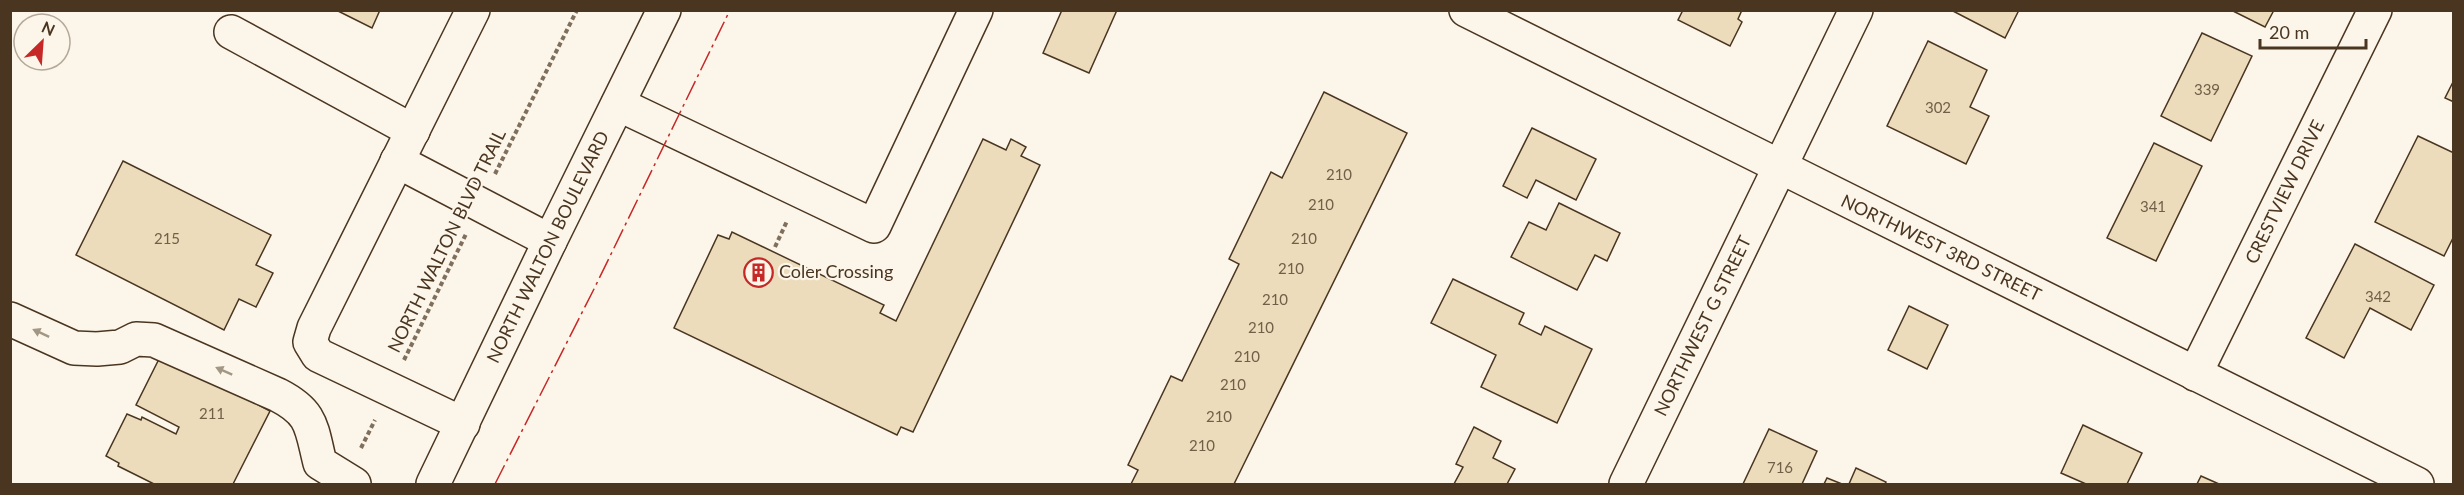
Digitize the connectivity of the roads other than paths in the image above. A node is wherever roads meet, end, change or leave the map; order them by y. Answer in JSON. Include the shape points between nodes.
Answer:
{"nodes":[{"id":1,"x":473,"y":10,"type":"edge"},
{"id":2,"x":664,"y":10,"type":"edge"},
{"id":3,"x":976,"y":10,"type":"edge"},
{"id":4,"x":1466,"y":10,"type":"edge"},
{"id":5,"x":1856,"y":10,"type":"edge"},
{"id":6,"x":2374,"y":10,"type":"edge"},
{"id":7,"x":231,"y":32,"type":"dead end"},
{"id":8,"x":618,"y":104,"type":"junction"},
{"id":9,"x":413,"y":131,"type":"junction"},
{"id":10,"x":397,"y":161,"type":"junction"},
{"id":11,"x":1779,"y":168,"type":"junction"},
{"id":12,"x":550,"y":241,"type":"junction"},
{"id":13,"x":10,"y":319,"type":"edge"},
{"id":14,"x":2195,"y":374,"type":"junction"},
{"id":15,"x":463,"y":424,"type":"junction"},
{"id":16,"x":350,"y":482,"type":"edge"},
{"id":17,"x":434,"y":484,"type":"edge"},
{"id":18,"x":1626,"y":484,"type":"edge"},
{"id":19,"x":2417,"y":484,"type":"edge"}],
"edges":[{"from":1,"to":9,"type":"street"},
{"from":2,"to":8,"type":"street","name":"NORTH WALTON BOULEVARD"},
{"from":3,"to":8,"type":"street","via":[[873,226]]},
{"from":4,"to":11,"type":"street","name":"NORTHWEST 3RD STREET"},
{"from":5,"to":11,"type":"street"},
{"from":6,"to":14,"type":"street","name":"CRESTVIEW DRIVE"},
{"from":7,"to":9,"type":"street"},
{"from":8,"to":12,"type":"street","name":"NORTH WALTON BOULEVARD"},
{"from":9,"to":10,"type":"street"},
{"from":10,"to":12,"type":"street"},
{"from":10,"to":15,"type":"street","via":[[310,342],[318,354]]},
{"from":11,"to":14,"type":"street","name":"NORTHWEST 3RD STREET"},
{"from":11,"to":18,"type":"street","name":"NORTHWEST G STREET"},
{"from":12,"to":15,"type":"street","name":"NORTH WALTON BOULEVARD"},
{"from":16,"to":13,"type":"street","one_way":true,"via":[[320,463],[308,417],[293,402],[154,340],[136,339],[120,347],[74,348]]},
{"from":14,"to":19,"type":"street","name":"NORTHWEST 3RD STREET"},
{"from":15,"to":17,"type":"street","name":"NORTH WALTON BOULEVARD"}]}
